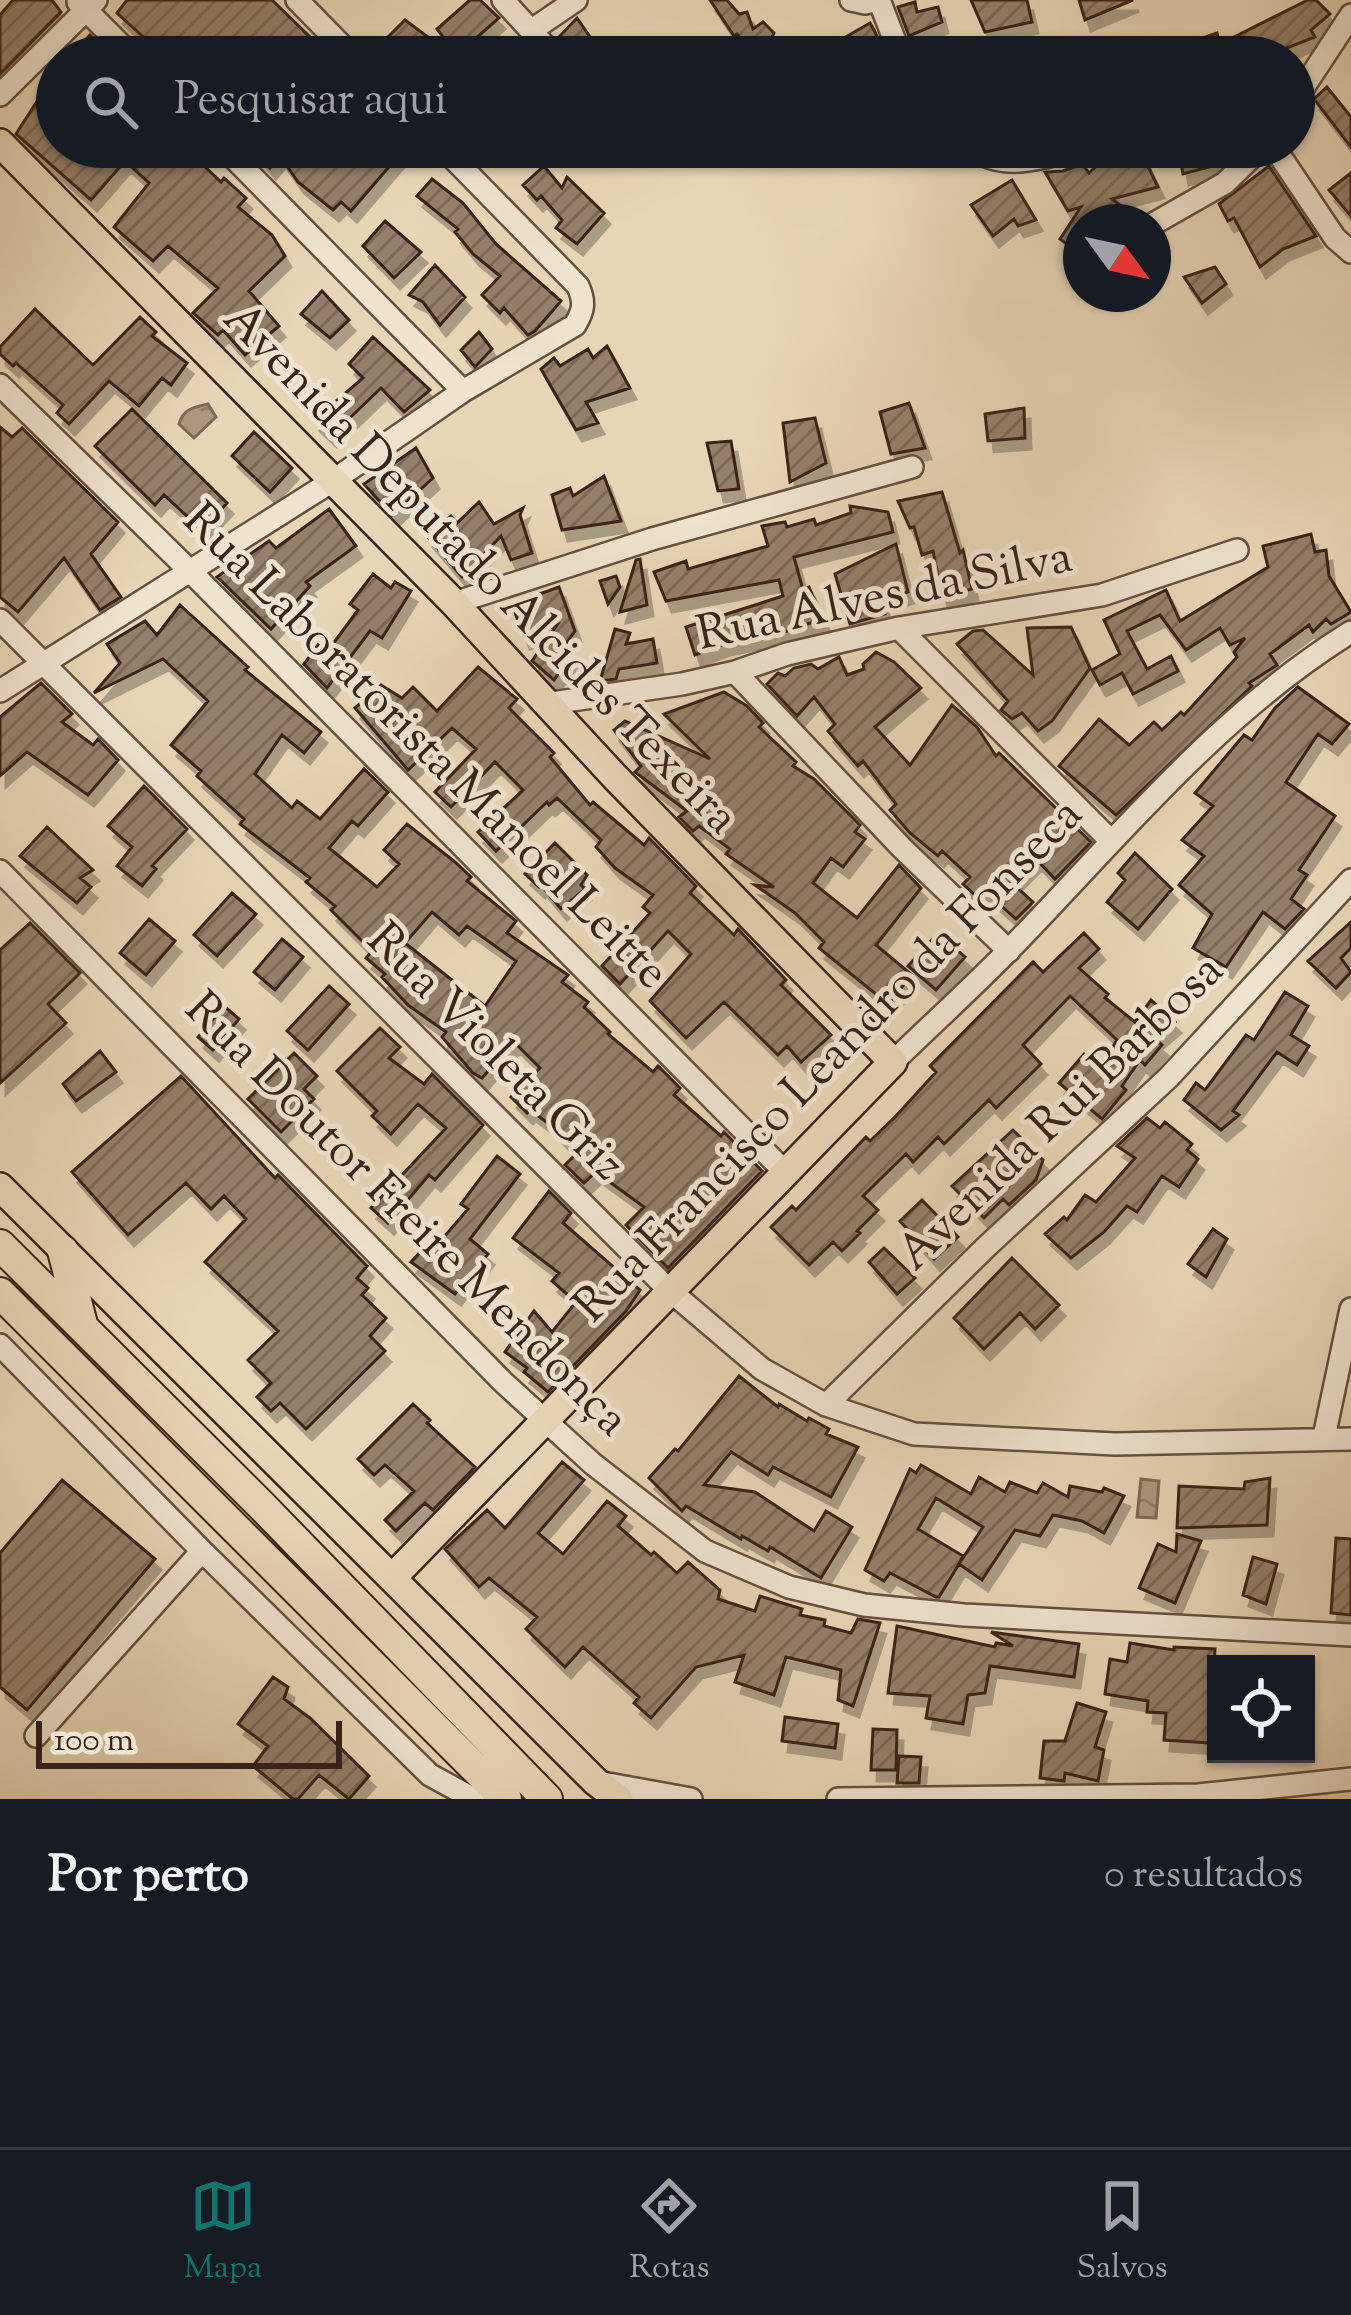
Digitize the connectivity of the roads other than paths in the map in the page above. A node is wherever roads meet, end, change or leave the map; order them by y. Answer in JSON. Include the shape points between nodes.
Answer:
{"nodes":[{"id":1,"x":297,"y":0,"type":"edge"},
{"id":2,"x":503,"y":0,"type":"edge"},
{"id":3,"x":576,"y":0,"type":"edge"},
{"id":4,"x":851,"y":0,"type":"edge"},
{"id":5,"x":879,"y":0,"type":"edge"},
{"id":6,"x":86,"y":3,"type":"edge"},
{"id":7,"x":1351,"y":15,"type":"edge"},
{"id":8,"x":532,"y":30,"type":"junction"},
{"id":9,"x":55,"y":36,"type":"edge"},
{"id":10,"x":115,"y":36,"type":"edge"},
{"id":11,"x":332,"y":36,"type":"edge"},
{"id":12,"x":537,"y":36,"type":"edge"},
{"id":13,"x":893,"y":36,"type":"edge"},
{"id":14,"x":1323,"y":54,"type":"junction"},
{"id":15,"x":36,"y":56,"type":"edge"},
{"id":16,"x":1315,"y":58,"type":"edge"},
{"id":17,"x":1315,"y":67,"type":"edge"},
{"id":18,"x":0,"y":95,"type":"edge"},
{"id":19,"x":0,"y":142,"type":"edge"},
{"id":20,"x":244,"y":168,"type":"edge"},
{"id":21,"x":463,"y":168,"type":"edge"},
{"id":22,"x":1240,"y":168,"type":"edge"},
{"id":23,"x":1288,"y":168,"type":"edge"},
{"id":24,"x":1171,"y":214,"type":"edge"},
{"id":25,"x":1351,"y":252,"type":"edge"},
{"id":26,"x":0,"y":385,"type":"edge"},
{"id":27,"x":463,"y":391,"type":"junction"},
{"id":28,"x":911,"y":466,"type":"dead end"},
{"id":29,"x":334,"y":480,"type":"junction"},
{"id":30,"x":1237,"y":550,"type":"dead end"},
{"id":31,"x":188,"y":569,"type":"junction"},
{"id":32,"x":454,"y":603,"type":"junction"},
{"id":33,"x":0,"y":620,"type":"edge"},
{"id":34,"x":899,"y":628,"type":"junction"},
{"id":35,"x":1351,"y":632,"type":"edge"},
{"id":36,"x":44,"y":664,"type":"junction"},
{"id":37,"x":735,"y":672,"type":"junction"},
{"id":38,"x":0,"y":691,"type":"edge"},
{"id":39,"x":545,"y":704,"type":"junction"},
{"id":40,"x":1110,"y":840,"type":"junction"},
{"id":41,"x":0,"y":871,"type":"edge"},
{"id":42,"x":1351,"y":880,"type":"edge"},
{"id":43,"x":1009,"y":951,"type":"junction"},
{"id":44,"x":892,"y":1062,"type":"junction"},
{"id":45,"x":785,"y":1172,"type":"junction"},
{"id":46,"x":0,"y":1187,"type":"edge"},
{"id":47,"x":0,"y":1245,"type":"edge"},
{"id":48,"x":63,"y":1251,"type":"junction"},
{"id":49,"x":668,"y":1289,"type":"junction"},
{"id":50,"x":0,"y":1293,"type":"edge"},
{"id":51,"x":1351,"y":1310,"type":"edge"},
{"id":52,"x":82,"y":1324,"type":"junction"},
{"id":53,"x":0,"y":1345,"type":"edge"},
{"id":54,"x":826,"y":1405,"type":"junction"},
{"id":55,"x":545,"y":1420,"type":"junction"},
{"id":56,"x":1324,"y":1437,"type":"junction"},
{"id":57,"x":1351,"y":1438,"type":"edge"},
{"id":58,"x":202,"y":1551,"type":"junction"},
{"id":59,"x":393,"y":1577,"type":"junction"},
{"id":60,"x":1351,"y":1635,"type":"edge"},
{"id":61,"x":36,"y":1736,"type":"dead end"},
{"id":62,"x":1351,"y":1779,"type":"edge"},
{"id":63,"x":608,"y":1791,"type":"edge"},
{"id":64,"x":473,"y":1799,"type":"edge"},
{"id":65,"x":506,"y":1799,"type":"edge"},
{"id":66,"x":547,"y":1799,"type":"edge"},
{"id":67,"x":691,"y":1799,"type":"edge"},
{"id":68,"x":838,"y":1799,"type":"edge"}],
"edges":[{"from":1,"to":11,"type":"street"},
{"from":2,"to":8,"type":"street"},
{"from":3,"to":8,"type":"street"},
{"from":4,"to":5,"type":"street"},
{"from":5,"to":13,"type":"street"},
{"from":6,"to":9,"type":"street"},
{"from":6,"to":10,"type":"street"},
{"from":7,"to":14,"type":"street"},
{"from":8,"to":12,"type":"street"},
{"from":14,"to":16,"type":"street"},
{"from":14,"to":17,"type":"street"},
{"from":15,"to":18,"type":"street"},
{"from":19,"to":29,"type":"main road","name":"Avenida Deputado Alcides Texeira"},
{"from":20,"to":27,"type":"street"},
{"from":21,"to":27,"type":"street","via":[[584,300],[575,326]]},
{"from":22,"to":24,"type":"street"},
{"from":23,"to":25,"type":"street"},
{"from":26,"to":31,"type":"street","name":"Rua Laboratorista Manoel Leitte"},
{"from":27,"to":29,"type":"street"},
{"from":28,"to":32,"type":"street"},
{"from":29,"to":31,"type":"street"},
{"from":29,"to":32,"type":"main road","name":"Avenida Deputado Alcides Texeira"},
{"from":30,"to":34,"type":"street","name":"Rua Alves da Silva","via":[[1102,595]]},
{"from":31,"to":36,"type":"street"},
{"from":31,"to":45,"type":"street","name":"Rua Laboratorista Manoel Leitte"},
{"from":32,"to":39,"type":"main road","name":"Avenida Deputado Alcides Texeira"},
{"from":33,"to":36,"type":"street","name":"Rua Violeta Griz"},
{"from":34,"to":37,"type":"street","name":"Rua Alves da Silva"},
{"from":34,"to":40,"type":"street"},
{"from":35,"to":40,"type":"street","name":"Rua Francisco Leandro da Fonseca","via":[[1260,698]]},
{"from":36,"to":38,"type":"street"},
{"from":36,"to":49,"type":"street","name":"Rua Violeta Griz"},
{"from":37,"to":39,"type":"street","name":"Rua Alves da Silva"},
{"from":37,"to":43,"type":"street"},
{"from":39,"to":44,"type":"main road","name":"Avenida Deputado Alcides Texeira"},
{"from":40,"to":43,"type":"street","name":"Rua Francisco Leandro da Fonseca"},
{"from":41,"to":55,"type":"street","name":"Rua Doutor Freire Mendonça"},
{"from":42,"to":54,"type":"street","name":"Avenida Rui Barbosa","via":[[1169,1077]]},
{"from":43,"to":44,"type":"street","name":"Rua Francisco Leandro da Fonseca"},
{"from":44,"to":45,"type":"main road","name":"Rua Francisco Leandro da Fonseca"},
{"from":45,"to":49,"type":"main road","name":"Rua Francisco Leandro da Fonseca"},
{"from":46,"to":48,"type":"main road"},
{"from":47,"to":52,"type":"highway"},
{"from":48,"to":52,"type":"highway"},
{"from":48,"to":59,"type":"main road"},
{"from":49,"to":54,"type":"street","name":"Rua Violeta Griz","via":[[762,1369]]},
{"from":49,"to":55,"type":"main road","name":"Rua Francisco Leandro da Fonseca"},
{"from":50,"to":65,"type":"highway"},
{"from":51,"to":56,"type":"street"},
{"from":52,"to":66,"type":"highway"},
{"from":53,"to":58,"type":"street"},
{"from":54,"to":56,"type":"street","name":"Rua Violeta Griz","via":[[888,1428],[962,1438],[1115,1444]]},
{"from":55,"to":59,"type":"main road","name":"Rua Francisco Leandro da Fonseca"},
{"from":55,"to":60,"type":"street","name":"Rua Doutor Freire Mendonça","via":[[705,1551],[789,1587],[964,1616]]},
{"from":56,"to":57,"type":"street","name":"Rua Violeta Griz"},
{"from":58,"to":61,"type":"street"},
{"from":58,"to":64,"type":"street","via":[[430,1775]]},
{"from":59,"to":63,"type":"main road"},
{"from":62,"to":68,"type":"street","via":[[1198,1795]]},
{"from":63,"to":67,"type":"street"}]}
